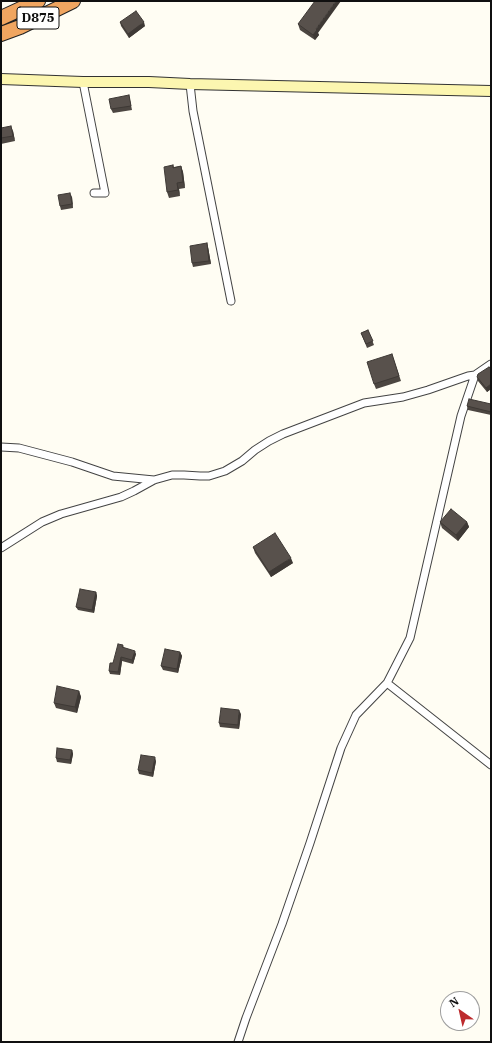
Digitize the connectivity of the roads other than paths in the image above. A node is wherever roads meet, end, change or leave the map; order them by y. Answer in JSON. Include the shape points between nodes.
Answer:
{"nodes":[{"id":1,"x":38,"y":1,"type":"edge"},
{"id":2,"x":73,"y":1,"type":"edge"},
{"id":3,"x":1,"y":18,"type":"edge"},
{"id":4,"x":1,"y":34,"type":"edge"},
{"id":5,"x":1,"y":79,"type":"edge"},
{"id":6,"x":83,"y":82,"type":"junction"},
{"id":7,"x":190,"y":84,"type":"junction"},
{"id":8,"x":491,"y":91,"type":"edge"},
{"id":9,"x":94,"y":193,"type":"dead end"},
{"id":10,"x":231,"y":301,"type":"dead end"},
{"id":11,"x":491,"y":364,"type":"edge"},
{"id":12,"x":475,"y":375,"type":"junction"},
{"id":13,"x":1,"y":447,"type":"edge"},
{"id":14,"x":154,"y":480,"type":"junction"},
{"id":15,"x":1,"y":548,"type":"edge"},
{"id":16,"x":387,"y":683,"type":"junction"},
{"id":17,"x":491,"y":766,"type":"edge"},
{"id":18,"x":238,"y":1042,"type":"edge"}],
"edges":[{"from":1,"to":3,"type":"highway","number":"D875"},
{"from":2,"to":4,"type":"highway","number":"D875"},
{"from":5,"to":6,"type":"street"},
{"from":6,"to":7,"type":"street"},
{"from":6,"to":9,"type":"street","via":[[105,193]]},
{"from":7,"to":8,"type":"street"},
{"from":7,"to":10,"type":"street"},
{"from":11,"to":12,"type":"street"},
{"from":12,"to":14,"type":"street","via":[[409,395],[364,404],[283,434],[225,471],[209,476],[172,475]]},
{"from":12,"to":16,"type":"street","via":[[461,416],[410,638]]},
{"from":13,"to":14,"type":"street","via":[[19,448],[113,476]]},
{"from":14,"to":15,"type":"street","via":[[134,492],[42,522]]},
{"from":16,"to":17,"type":"street"},
{"from":16,"to":18,"type":"street","via":[[356,715],[341,748],[282,924]]}]}
